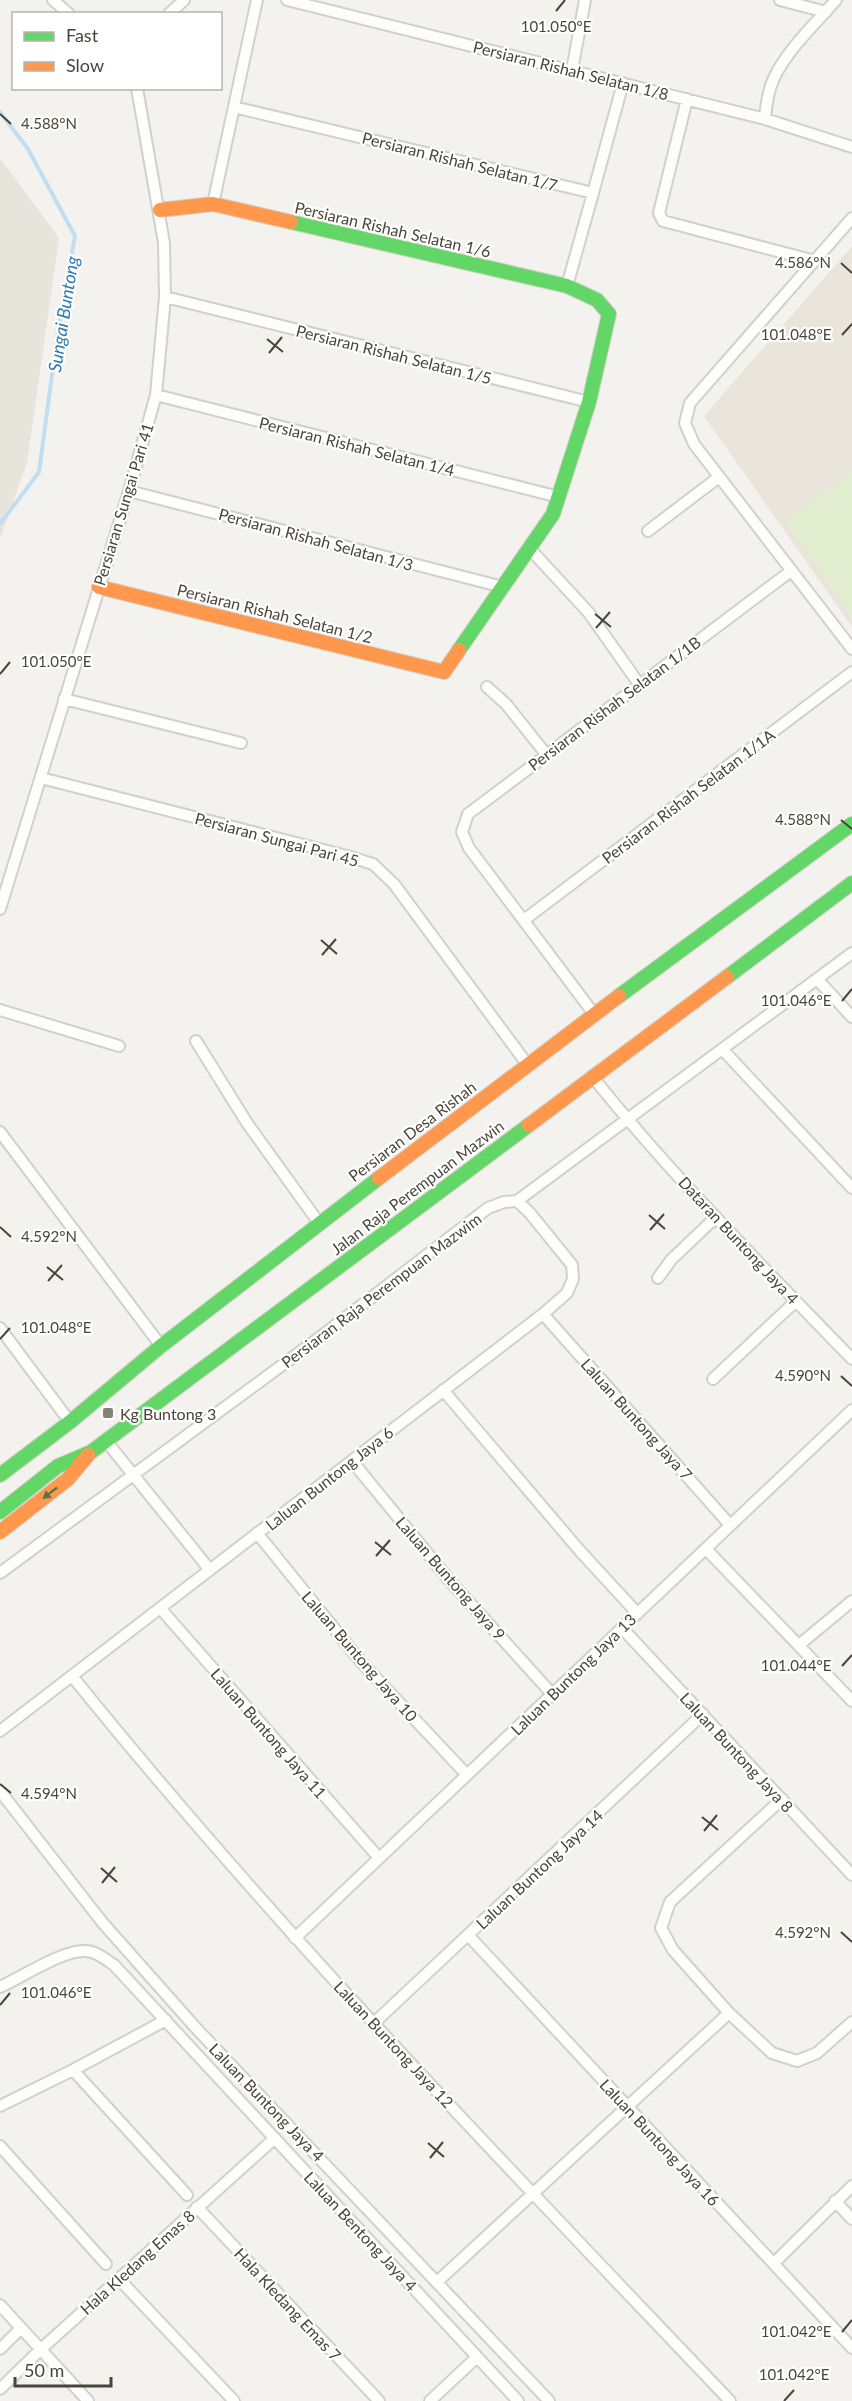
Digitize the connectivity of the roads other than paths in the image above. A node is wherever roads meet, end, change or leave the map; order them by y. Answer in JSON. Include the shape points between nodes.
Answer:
{"nodes":[{"id":1,"x":53,"y":0,"type":"edge"},
{"id":2,"x":184,"y":0,"type":"edge"},
{"id":3,"x":257,"y":0,"type":"edge"},
{"id":4,"x":287,"y":0,"type":"edge"},
{"id":5,"x":585,"y":0,"type":"edge"},
{"id":6,"x":780,"y":0,"type":"edge"},
{"id":7,"x":836,"y":0,"type":"edge"},
{"id":8,"x":67,"y":12,"type":"edge"},
{"id":9,"x":171,"y":12,"type":"edge"},
{"id":10,"x":826,"y":12,"type":"junction"},
{"id":11,"x":572,"y":70,"type":"junction"},
{"id":12,"x":623,"y":83,"type":"junction"},
{"id":13,"x":137,"y":90,"type":"edge"},
{"id":14,"x":687,"y":99,"type":"junction"},
{"id":15,"x":234,"y":107,"type":"junction"},
{"id":16,"x":765,"y":119,"type":"junction"},
{"id":17,"x":852,"y":147,"type":"edge"},
{"id":18,"x":593,"y":193,"type":"junction"},
{"id":19,"x":213,"y":204,"type":"junction"},
{"id":20,"x":160,"y":210,"type":"junction"},
{"id":21,"x":852,"y":218,"type":"edge"},
{"id":22,"x":815,"y":261,"type":"junction"},
{"id":23,"x":567,"y":286,"type":"junction"},
{"id":24,"x":165,"y":297,"type":"junction"},
{"id":25,"x":156,"y":395,"type":"junction"},
{"id":26,"x":589,"y":402,"type":"junction"},
{"id":27,"x":719,"y":477,"type":"junction"},
{"id":28,"x":129,"y":490,"type":"junction"},
{"id":29,"x":559,"y":497,"type":"junction"},
{"id":30,"x":648,"y":531,"type":"dead end"},
{"id":31,"x":530,"y":549,"type":"junction"},
{"id":32,"x":791,"y":571,"type":"junction"},
{"id":33,"x":99,"y":587,"type":"junction"},
{"id":34,"x":503,"y":587,"type":"junction"},
{"id":35,"x":852,"y":649,"type":"edge"},
{"id":36,"x":852,"y":672,"type":"edge"},
{"id":37,"x":639,"y":684,"type":"junction"},
{"id":38,"x":487,"y":687,"type":"dead end"},
{"id":39,"x":64,"y":699,"type":"junction"},
{"id":40,"x":241,"y":743,"type":"dead end"},
{"id":41,"x":546,"y":754,"type":"junction"},
{"id":42,"x":41,"y":778,"type":"junction"},
{"id":43,"x":852,"y":824,"type":"edge"},
{"id":44,"x":852,"y":883,"type":"edge"},
{"id":45,"x":0,"y":909,"type":"edge"},
{"id":46,"x":524,"y":920,"type":"junction"},
{"id":47,"x":852,"y":953,"type":"edge"},
{"id":48,"x":817,"y":979,"type":"junction"},
{"id":49,"x":0,"y":1010,"type":"edge"},
{"id":50,"x":594,"y":1014,"type":"junction"},
{"id":51,"x":852,"y":1017,"type":"edge"},
{"id":52,"x":196,"y":1041,"type":"dead end"},
{"id":53,"x":119,"y":1046,"type":"dead end"},
{"id":54,"x":723,"y":1050,"type":"junction"},
{"id":55,"x":527,"y":1064,"type":"junction"},
{"id":56,"x":592,"y":1076,"type":"junction"},
{"id":57,"x":628,"y":1120,"type":"junction"},
{"id":58,"x":0,"y":1132,"type":"edge"},
{"id":59,"x":852,"y":1188,"type":"edge"},
{"id":60,"x":518,"y":1201,"type":"junction"},
{"id":61,"x":716,"y":1217,"type":"junction"},
{"id":62,"x":319,"y":1223,"type":"junction"},
{"id":63,"x":658,"y":1278,"type":"dead end"},
{"id":64,"x":796,"y":1301,"type":"junction"},
{"id":65,"x":543,"y":1314,"type":"junction"},
{"id":66,"x":0,"y":1328,"type":"edge"},
{"id":67,"x":161,"y":1346,"type":"junction"},
{"id":68,"x":852,"y":1359,"type":"edge"},
{"id":69,"x":714,"y":1378,"type":"dead end"},
{"id":70,"x":443,"y":1390,"type":"junction"},
{"id":71,"x":852,"y":1410,"type":"edge"},
{"id":72,"x":70,"y":1422,"type":"junction"},
{"id":73,"x":106,"y":1441,"type":"junction"},
{"id":74,"x":91,"y":1452,"type":"junction"},
{"id":75,"x":352,"y":1461,"type":"junction"},
{"id":76,"x":0,"y":1475,"type":"edge"},
{"id":77,"x":134,"y":1476,"type":"junction"},
{"id":78,"x":26,"y":1492,"type":"junction"},
{"id":79,"x":0,"y":1506,"type":"edge"},
{"id":80,"x":0,"y":1512,"type":"edge"},
{"id":81,"x":730,"y":1525,"type":"junction"},
{"id":82,"x":0,"y":1532,"type":"edge"},
{"id":83,"x":257,"y":1533,"type":"junction"},
{"id":84,"x":706,"y":1549,"type":"junction"},
{"id":85,"x":210,"y":1570,"type":"junction"},
{"id":86,"x":0,"y":1573,"type":"edge"},
{"id":87,"x":852,"y":1601,"type":"edge"},
{"id":88,"x":160,"y":1608,"type":"junction"},
{"id":89,"x":637,"y":1613,"type":"junction"},
{"id":90,"x":622,"y":1628,"type":"junction"},
{"id":91,"x":799,"y":1645,"type":"junction"},
{"id":92,"x":72,"y":1676,"type":"junction"},
{"id":93,"x":552,"y":1694,"type":"junction"},
{"id":94,"x":852,"y":1701,"type":"edge"},
{"id":95,"x":703,"y":1714,"type":"junction"},
{"id":96,"x":0,"y":1731,"type":"edge"},
{"id":97,"x":467,"y":1775,"type":"junction"},
{"id":98,"x":0,"y":1791,"type":"edge"},
{"id":99,"x":782,"y":1799,"type":"junction"},
{"id":100,"x":380,"y":1858,"type":"junction"},
{"id":101,"x":852,"y":1875,"type":"edge"},
{"id":102,"x":468,"y":1935,"type":"junction"},
{"id":103,"x":295,"y":1938,"type":"junction"},
{"id":104,"x":0,"y":1987,"type":"edge"},
{"id":105,"x":729,"y":2013,"type":"junction"},
{"id":106,"x":166,"y":2020,"type":"junction"},
{"id":107,"x":852,"y":2022,"type":"edge"},
{"id":108,"x":374,"y":2023,"type":"junction"},
{"id":109,"x":73,"y":2070,"type":"junction"},
{"id":110,"x":0,"y":2106,"type":"edge"},
{"id":111,"x":625,"y":2106,"type":"junction"},
{"id":112,"x":276,"y":2138,"type":"junction"},
{"id":113,"x":0,"y":2146,"type":"edge"},
{"id":114,"x":852,"y":2186,"type":"edge"},
{"id":115,"x":532,"y":2193,"type":"junction"},
{"id":116,"x":187,"y":2195,"type":"dead end"},
{"id":117,"x":835,"y":2202,"type":"junction"},
{"id":118,"x":197,"y":2207,"type":"junction"},
{"id":119,"x":852,"y":2218,"type":"edge"},
{"id":120,"x":774,"y":2263,"type":"junction"},
{"id":121,"x":106,"y":2264,"type":"dead end"},
{"id":122,"x":119,"y":2279,"type":"junction"},
{"id":123,"x":438,"y":2281,"type":"junction"},
{"id":124,"x":0,"y":2306,"type":"edge"},
{"id":125,"x":21,"y":2328,"type":"junction"},
{"id":126,"x":852,"y":2348,"type":"edge"},
{"id":127,"x":0,"y":2349,"type":"edge"},
{"id":128,"x":40,"y":2350,"type":"junction"},
{"id":129,"x":477,"y":2357,"type":"junction"},
{"id":130,"x":0,"y":2389,"type":"edge"},
{"id":131,"x":88,"y":2401,"type":"edge"},
{"id":132,"x":234,"y":2401,"type":"edge"},
{"id":133,"x":379,"y":2401,"type":"edge"},
{"id":134,"x":430,"y":2401,"type":"edge"},
{"id":135,"x":518,"y":2401,"type":"edge"},
{"id":136,"x":549,"y":2401,"type":"edge"},
{"id":137,"x":730,"y":2401,"type":"edge"}],
"edges":[{"from":1,"to":8,"type":"street"},
{"from":2,"to":9,"type":"street"},
{"from":3,"to":15,"type":"street"},
{"from":4,"to":11,"type":"street","name":"Persiaran Rishah Selatan 1/8"},
{"from":5,"to":11,"type":"street"},
{"from":6,"to":10,"type":"street"},
{"from":7,"to":10,"type":"street"},
{"from":10,"to":16,"type":"street","via":[[774,78]]},
{"from":11,"to":12,"type":"street","name":"Persiaran Rishah Selatan 1/8"},
{"from":12,"to":14,"type":"street","name":"Persiaran Rishah Selatan 1/8"},
{"from":12,"to":18,"type":"street"},
{"from":13,"to":20,"type":"street","name":"Persiaran Sungai Pari 41"},
{"from":14,"to":16,"type":"street","name":"Persiaran Rishah Selatan 1/8"},
{"from":14,"to":22,"type":"street","via":[[659,213],[663,221]]},
{"from":15,"to":18,"type":"street","name":"Persiaran Rishah Selatan 1/7"},
{"from":15,"to":19,"type":"street"},
{"from":16,"to":17,"type":"street","name":"Persiaran Rishah Selatan 1/8"},
{"from":18,"to":23,"type":"street"},
{"from":19,"to":20,"type":"street","name":"Persiaran Rishah Selatan 1/6"},
{"from":19,"to":23,"type":"street","name":"Persiaran Rishah Selatan 1/6"},
{"from":20,"to":24,"type":"street","name":"Persiaran Sungai Pari 41"},
{"from":21,"to":22,"type":"street"},
{"from":22,"to":27,"type":"street","via":[[690,404],[685,423],[694,444]]},
{"from":23,"to":26,"type":"street","name":"Persiaran Rishah Selatan 1/6","via":[[597,299],[609,315]]},
{"from":24,"to":25,"type":"street","name":"Persiaran Sungai Pari 41"},
{"from":24,"to":26,"type":"street","name":"Persiaran Rishah Selatan 1/5"},
{"from":25,"to":28,"type":"street","name":"Persiaran Sungai Pari 41"},
{"from":25,"to":29,"type":"street","name":"Persiaran Rishah Selatan 1/4"},
{"from":26,"to":29,"type":"street"},
{"from":27,"to":30,"type":"street"},
{"from":27,"to":32,"type":"street"},
{"from":28,"to":33,"type":"street","name":"Persiaran Sungai Pari 41"},
{"from":28,"to":34,"type":"street","name":"Persiaran Rishah Selatan 1/3"},
{"from":29,"to":31,"type":"street","via":[[553,514]]},
{"from":31,"to":34,"type":"street"},
{"from":31,"to":37,"type":"street","via":[[589,613]]},
{"from":32,"to":35,"type":"street"},
{"from":32,"to":37,"type":"street","name":"Persiaran Rishah Selatan 1/1B"},
{"from":33,"to":34,"type":"street","name":"Persiaran Rishah Selatan 1/2","via":[[444,672]]},
{"from":33,"to":39,"type":"street","name":"Persiaran Sungai Pari 41"},
{"from":36,"to":46,"type":"street","name":"Persiaran Rishah Selatan 1/1A"},
{"from":37,"to":41,"type":"street","name":"Persiaran Rishah Selatan 1/1B"},
{"from":38,"to":41,"type":"street","via":[[506,704]]},
{"from":39,"to":40,"type":"street"},
{"from":39,"to":42,"type":"street","name":"Persiaran Sungai Pari 41"},
{"from":41,"to":46,"type":"street","name":"Persiaran Rishah Selatan 1/1B","via":[[468,814],[462,831],[469,848]]},
{"from":42,"to":45,"type":"street","name":"Persiaran Sungai Pari 41"},
{"from":42,"to":55,"type":"street","name":"Persiaran Sungai Pari 45","via":[[373,864],[394,884]]},
{"from":43,"to":50,"type":"street","name":"Persiaran Desa Rishah"},
{"from":44,"to":56,"type":"street","name":"Jalan Raja Perempuan Mazwin"},
{"from":46,"to":50,"type":"street"},
{"from":47,"to":48,"type":"street","name":"Persiaran Raja Perempuan Mazwim"},
{"from":48,"to":51,"type":"street"},
{"from":48,"to":54,"type":"street","name":"Persiaran Raja Perempuan Mazwim"},
{"from":49,"to":53,"type":"street"},
{"from":50,"to":55,"type":"street","name":"Persiaran Desa Rishah"},
{"from":52,"to":62,"type":"street","via":[[247,1123]]},
{"from":54,"to":57,"type":"street","name":"Persiaran Raja Perempuan Mazwim"},
{"from":54,"to":59,"type":"street"},
{"from":55,"to":62,"type":"street","name":"Persiaran Desa Rishah"},
{"from":56,"to":57,"type":"street","name":"Dataran Buntong Jaya 4"},
{"from":56,"to":73,"type":"street","name":"Jalan Raja Perempuan Mazwin"},
{"from":57,"to":60,"type":"street","name":"Persiaran Raja Perempuan Mazwim"},
{"from":57,"to":61,"type":"street","name":"Dataran Buntong Jaya 4"},
{"from":58,"to":67,"type":"street"},
{"from":60,"to":65,"type":"street","name":"Laluan Buntong Jaya 6","via":[[572,1266],[573,1280],[567,1293]]},
{"from":60,"to":77,"type":"street","name":"Persiaran Raja Perempuan Mazwim","via":[[488,1208]]},
{"from":61,"to":63,"type":"street"},
{"from":61,"to":64,"type":"street","name":"Dataran Buntong Jaya 4"},
{"from":62,"to":67,"type":"street","name":"Persiaran Desa Rishah"},
{"from":64,"to":68,"type":"street","name":"Dataran Buntong Jaya 4"},
{"from":64,"to":69,"type":"street"},
{"from":65,"to":70,"type":"street","name":"Laluan Buntong Jaya 6"},
{"from":65,"to":81,"type":"street","name":"Laluan Buntong Jaya 7"},
{"from":66,"to":72,"type":"street"},
{"from":67,"to":72,"type":"street","name":"Persiaran Desa Rishah"},
{"from":70,"to":75,"type":"street","name":"Laluan Buntong Jaya 6"},
{"from":70,"to":89,"type":"street"},
{"from":71,"to":81,"type":"street","name":"Laluan Buntong Jaya 13"},
{"from":72,"to":76,"type":"street","name":"Persiaran Desa Rishah"},
{"from":73,"to":74,"type":"street","name":"Jalan Raja Perempuan Mazwin"},
{"from":73,"to":77,"type":"street"},
{"from":74,"to":78,"type":"street","name":"Jalan Raja Perempuan Mazwin","via":[[58,1466]]},
{"from":74,"to":82,"type":"street","one_way":true,"via":[[68,1479]]},
{"from":75,"to":83,"type":"street","name":"Laluan Buntong Jaya 6"},
{"from":75,"to":93,"type":"street","name":"Laluan Buntong Jaya 9","via":[[450,1581]]},
{"from":77,"to":85,"type":"street"},
{"from":77,"to":86,"type":"street","name":"Persiaran Raja Perempuan Mazwim"},
{"from":78,"to":79,"type":"street"},
{"from":78,"to":80,"type":"street","name":"Jalan Raja Perempuan Mazwin"},
{"from":81,"to":84,"type":"street","name":"Laluan Buntong Jaya 13"},
{"from":83,"to":85,"type":"street","name":"Laluan Buntong Jaya 6"},
{"from":83,"to":97,"type":"street","name":"Laluan Buntong Jaya 10","via":[[363,1663]]},
{"from":84,"to":89,"type":"street","name":"Laluan Buntong Jaya 13"},
{"from":84,"to":91,"type":"street"},
{"from":85,"to":88,"type":"street","name":"Laluan Buntong Jaya 6"},
{"from":87,"to":91,"type":"street"},
{"from":88,"to":92,"type":"street","name":"Laluan Buntong Jaya 6"},
{"from":88,"to":100,"type":"street","name":"Laluan Buntong Jaya 11"},
{"from":89,"to":90,"type":"street","name":"Laluan Buntong Jaya 13"},
{"from":90,"to":93,"type":"street","name":"Laluan Buntong Jaya 13"},
{"from":90,"to":95,"type":"street","name":"Laluan Buntong Jaya 8"},
{"from":91,"to":94,"type":"street"},
{"from":92,"to":96,"type":"street","name":"Laluan Buntong Jaya 6"},
{"from":92,"to":103,"type":"street","name":"Laluan Buntong Jaya 12"},
{"from":93,"to":97,"type":"street","name":"Laluan Buntong Jaya 13"},
{"from":95,"to":99,"type":"street","name":"Laluan Buntong Jaya 8"},
{"from":95,"to":102,"type":"street","name":"Laluan Buntong Jaya 14"},
{"from":97,"to":100,"type":"street","name":"Laluan Buntong Jaya 13"},
{"from":98,"to":123,"type":"street","name":"Laluan Buntong Jaya 4","via":[[102,1922],[195,2027]]},
{"from":99,"to":101,"type":"street","name":"Laluan Buntong Jaya 8"},
{"from":99,"to":105,"type":"street","via":[[670,1902],[661,1928],[673,1950]]},
{"from":100,"to":103,"type":"street","name":"Laluan Buntong Jaya 13"},
{"from":102,"to":108,"type":"street","name":"Laluan Buntong Jaya 14"},
{"from":102,"to":111,"type":"street","name":"Laluan Buntong Jaya 16"},
{"from":103,"to":108,"type":"street","name":"Laluan Buntong Jaya 12"},
{"from":104,"to":106,"type":"street","name":"Laluan Bentong Jaya 4","via":[[69,1953],[96,1953],[114,1965]]},
{"from":105,"to":107,"type":"street","via":[[772,2053],[797,2061],[817,2053]]},
{"from":105,"to":111,"type":"street"},
{"from":106,"to":109,"type":"street"},
{"from":106,"to":112,"type":"street","name":"Laluan Bentong Jaya 4"},
{"from":108,"to":115,"type":"street","name":"Laluan Buntong Jaya 12"},
{"from":109,"to":110,"type":"street"},
{"from":109,"to":116,"type":"street"},
{"from":111,"to":115,"type":"street"},
{"from":111,"to":120,"type":"street","name":"Laluan Buntong Jaya 16"},
{"from":112,"to":118,"type":"street","name":"Hala Kledang Emas 8"},
{"from":112,"to":129,"type":"street","name":"Laluan Bentong Jaya 4"},
{"from":113,"to":121,"type":"street"},
{"from":114,"to":117,"type":"street"},
{"from":115,"to":123,"type":"street"},
{"from":115,"to":137,"type":"street","name":"Laluan Buntong Jaya 12"},
{"from":117,"to":119,"type":"street"},
{"from":117,"to":120,"type":"street"},
{"from":118,"to":122,"type":"street","name":"Hala Kledang Emas 8"},
{"from":118,"to":133,"type":"street","name":"Hala Kledang Emas 7"},
{"from":120,"to":126,"type":"street","name":"Laluan Buntong Jaya 16"},
{"from":122,"to":128,"type":"street","name":"Hala Kledang Emas 8"},
{"from":122,"to":132,"type":"street"},
{"from":123,"to":136,"type":"street","name":"Laluan Buntong Jaya 4"},
{"from":124,"to":125,"type":"street"},
{"from":125,"to":127,"type":"street"},
{"from":125,"to":128,"type":"street"},
{"from":128,"to":130,"type":"street","name":"Hala Kledang Emas 8"},
{"from":128,"to":131,"type":"street"},
{"from":129,"to":134,"type":"street"},
{"from":129,"to":135,"type":"street","name":"Laluan Bentong Jaya 4"}]}
